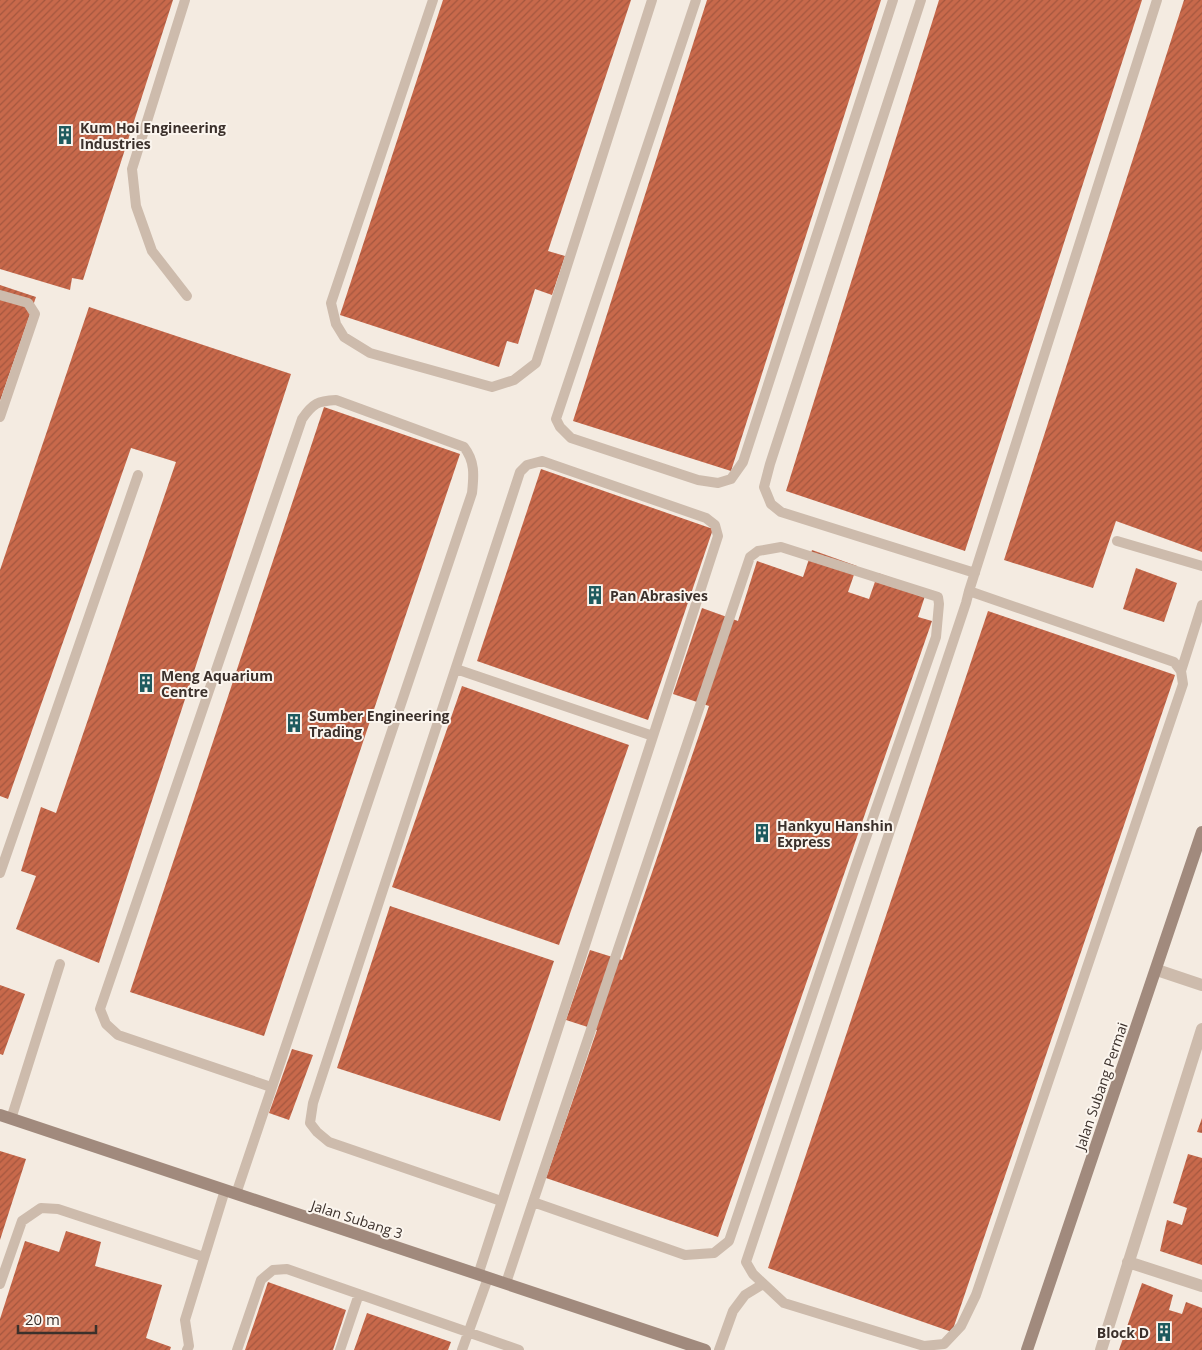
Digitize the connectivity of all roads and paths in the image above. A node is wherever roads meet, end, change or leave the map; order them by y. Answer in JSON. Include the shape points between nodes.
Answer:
{"nodes":[{"id":1,"x":184,"y":0,"type":"edge"},
{"id":2,"x":433,"y":0,"type":"edge"},
{"id":3,"x":652,"y":0,"type":"edge"},
{"id":4,"x":696,"y":0,"type":"edge"},
{"id":5,"x":893,"y":0,"type":"edge"},
{"id":6,"x":921,"y":0,"type":"edge"},
{"id":7,"x":1157,"y":0,"type":"edge"},
{"id":8,"x":0,"y":295,"type":"edge"},
{"id":9,"x":187,"y":296,"type":"dead end"},
{"id":10,"x":0,"y":418,"type":"edge"},
{"id":11,"x":138,"y":476,"type":"dead end"},
{"id":12,"x":1117,"y":541,"type":"dead end"},
{"id":13,"x":1202,"y":566,"type":"edge"},
{"id":14,"x":975,"y":573,"type":"junction"},
{"id":15,"x":969,"y":591,"type":"junction"},
{"id":16,"x":1202,"y":605,"type":"edge"},
{"id":17,"x":456,"y":669,"type":"junction"},
{"id":18,"x":1181,"y":671,"type":"junction"},
{"id":19,"x":653,"y":736,"type":"junction"},
{"id":20,"x":1202,"y":832,"type":"edge"},
{"id":21,"x":0,"y":873,"type":"edge"},
{"id":22,"x":60,"y":964,"type":"dead end"},
{"id":23,"x":1157,"y":970,"type":"junction"},
{"id":24,"x":1202,"y":985,"type":"edge"},
{"id":25,"x":1202,"y":1029,"type":"edge"},
{"id":26,"x":271,"y":1087,"type":"junction"},
{"id":27,"x":5,"y":1117,"type":"edge"},
{"id":28,"x":230,"y":1192,"type":"junction"},
{"id":29,"x":501,"y":1201,"type":"junction"},
{"id":30,"x":533,"y":1202,"type":"junction"},
{"id":31,"x":204,"y":1257,"type":"junction"},
{"id":32,"x":1128,"y":1262,"type":"junction"},
{"id":33,"x":483,"y":1276,"type":"junction"},
{"id":34,"x":506,"y":1282,"type":"junction"},
{"id":35,"x":0,"y":1284,"type":"edge"},
{"id":36,"x":763,"y":1284,"type":"junction"},
{"id":37,"x":1202,"y":1286,"type":"edge"},
{"id":38,"x":359,"y":1294,"type":"junction"},
{"id":39,"x":467,"y":1333,"type":"junction"},
{"id":40,"x":187,"y":1350,"type":"edge"},
{"id":41,"x":236,"y":1350,"type":"edge"},
{"id":42,"x":340,"y":1350,"type":"edge"},
{"id":43,"x":462,"y":1350,"type":"edge"},
{"id":44,"x":519,"y":1350,"type":"edge"},
{"id":45,"x":705,"y":1350,"type":"edge"},
{"id":46,"x":720,"y":1350,"type":"edge"},
{"id":47,"x":1027,"y":1350,"type":"edge"},
{"id":48,"x":1101,"y":1350,"type":"edge"}],
"edges":[{"from":1,"to":9,"type":"lane","via":[[132,169],[136,206],[152,251]]},
{"from":2,"to":3,"type":"lane","via":[[331,303],[336,324],[344,337],[370,353],[492,387],[514,380],[536,363]]},
{"from":4,"to":5,"type":"lane","via":[[556,419],[571,438],[698,480],[718,483],[731,479],[743,462]]},
{"from":6,"to":14,"type":"lane","via":[[764,487],[771,504],[781,512]]},
{"from":7,"to":14,"type":"lane"},
{"from":8,"to":10,"type":"lane","via":[[28,303],[35,314]]},
{"from":11,"to":21,"type":"lane"},
{"from":12,"to":13,"type":"lane"},
{"from":14,"to":15,"type":"lane"},
{"from":15,"to":18,"type":"lane","via":[[1174,662]]},
{"from":15,"to":36,"type":"lane","via":[[746,1262]]},
{"from":16,"to":18,"type":"lane"},
{"from":17,"to":19,"type":"lane"},
{"from":17,"to":19,"type":"lane","via":[[520,472],[527,465],[542,461],[706,518],[718,530]]},
{"from":17,"to":29,"type":"lane","via":[[313,1103],[310,1123],[329,1142]]},
{"from":18,"to":36,"type":"lane","via":[[1183,684],[1180,694],[979,1285],[961,1326],[944,1344],[924,1346],[784,1303]]},
{"from":19,"to":29,"type":"lane"},
{"from":20,"to":23,"type":"street","name":"Jalan Subang Permai"},
{"from":22,"to":27,"type":"lane"},
{"from":23,"to":24,"type":"street"},
{"from":23,"to":47,"type":"street","name":"Jalan Subang Permai"},
{"from":25,"to":32,"type":"street"},
{"from":26,"to":26,"type":"lane","via":[[472,493],[474,472],[470,455],[464,447],[336,400],[321,401],[302,419],[100,1009],[106,1024],[118,1035]]},
{"from":26,"to":28,"type":"lane"},
{"from":27,"to":28,"type":"street","name":"Jalan Subang 3"},
{"from":28,"to":31,"type":"lane"},
{"from":28,"to":33,"type":"street","name":"Jalan Subang 3"},
{"from":29,"to":33,"type":"lane"},
{"from":30,"to":30,"type":"lane","via":[[685,1255],[714,1252],[729,1241],[936,638],[938,597],[781,547],[758,552],[750,558]]},
{"from":30,"to":34,"type":"lane"},
{"from":31,"to":35,"type":"lane","via":[[58,1209],[40,1208],[22,1221]]},
{"from":31,"to":40,"type":"lane","via":[[185,1320]]},
{"from":32,"to":37,"type":"street"},
{"from":32,"to":48,"type":"street"},
{"from":33,"to":34,"type":"street","name":"Jalan Subang 3"},
{"from":33,"to":39,"type":"lane"},
{"from":34,"to":45,"type":"street","name":"Jalan Subang 3"},
{"from":36,"to":46,"type":"lane","via":[[745,1295],[733,1311]]},
{"from":38,"to":39,"type":"lane"},
{"from":38,"to":41,"type":"lane","via":[[287,1269],[273,1270],[261,1280]]},
{"from":38,"to":42,"type":"lane"},
{"from":39,"to":43,"type":"lane"},
{"from":39,"to":44,"type":"lane"}]}
